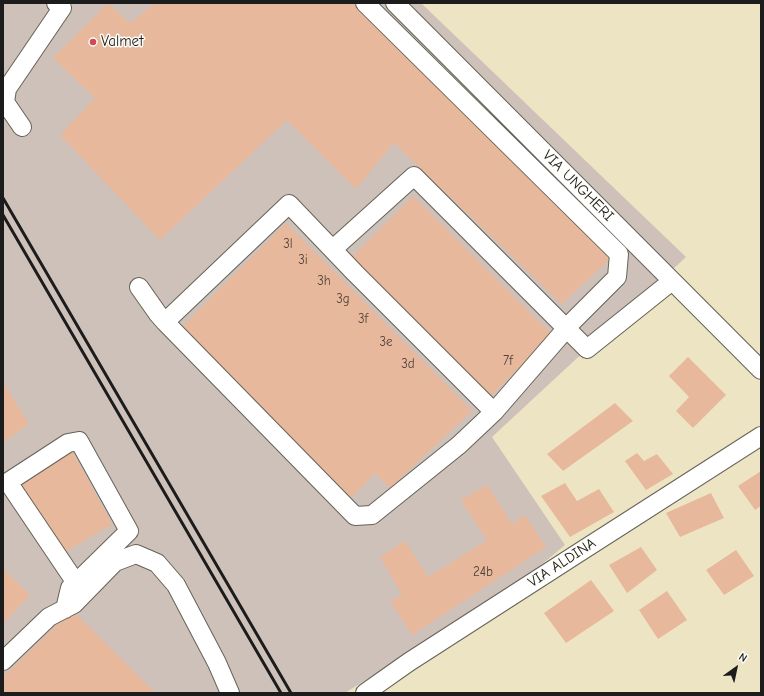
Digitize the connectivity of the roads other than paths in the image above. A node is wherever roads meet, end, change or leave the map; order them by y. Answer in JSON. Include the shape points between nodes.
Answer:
{"nodes":[{"id":1,"x":365,"y":3,"type":"edge"},
{"id":2,"x":395,"y":3,"type":"edge"},
{"id":3,"x":62,"y":5,"type":"edge"},
{"id":4,"x":22,"y":127,"type":"dead end"},
{"id":5,"x":332,"y":249,"type":"junction"},
{"id":6,"x":672,"y":281,"type":"junction"},
{"id":7,"x":139,"y":287,"type":"dead end"},
{"id":8,"x":165,"y":322,"type":"junction"},
{"id":9,"x":567,"y":329,"type":"junction"},
{"id":10,"x":761,"y":370,"type":"edge"},
{"id":11,"x":494,"y":412,"type":"junction"},
{"id":12,"x":761,"y":436,"type":"edge"},
{"id":13,"x":76,"y":583,"type":"junction"},
{"id":14,"x":65,"y":609,"type":"junction"},
{"id":15,"x":3,"y":661,"type":"edge"},
{"id":16,"x":230,"y":693,"type":"edge"},
{"id":17,"x":365,"y":693,"type":"edge"}],
"edges":[{"from":1,"to":9,"type":"street","via":[[619,254],[617,277]]},
{"from":2,"to":6,"type":"street","name":"VIA UNGHERI"},
{"from":3,"to":4,"type":"street","via":[[7,89],[5,102]]},
{"from":5,"to":8,"type":"street","via":[[290,204]]},
{"from":5,"to":9,"type":"street","via":[[414,176]]},
{"from":5,"to":11,"type":"street"},
{"from":6,"to":9,"type":"street","via":[[588,349]]},
{"from":6,"to":10,"type":"street","name":"VIA UNGHERI"},
{"from":7,"to":8,"type":"street"},
{"from":8,"to":11,"type":"street","via":[[355,516],[372,515],[459,445]]},
{"from":9,"to":11,"type":"street"},
{"from":12,"to":17,"type":"street","name":"VIA ALDINA"},
{"from":13,"to":13,"type":"street","via":[[129,531],[79,441],[68,443],[8,482]]},
{"from":13,"to":14,"type":"street","via":[[70,588]]},
{"from":14,"to":15,"type":"street","via":[[49,617]]},
{"from":14,"to":16,"type":"street","via":[[74,604],[115,562],[136,554],[157,563],[176,585]]}]}
